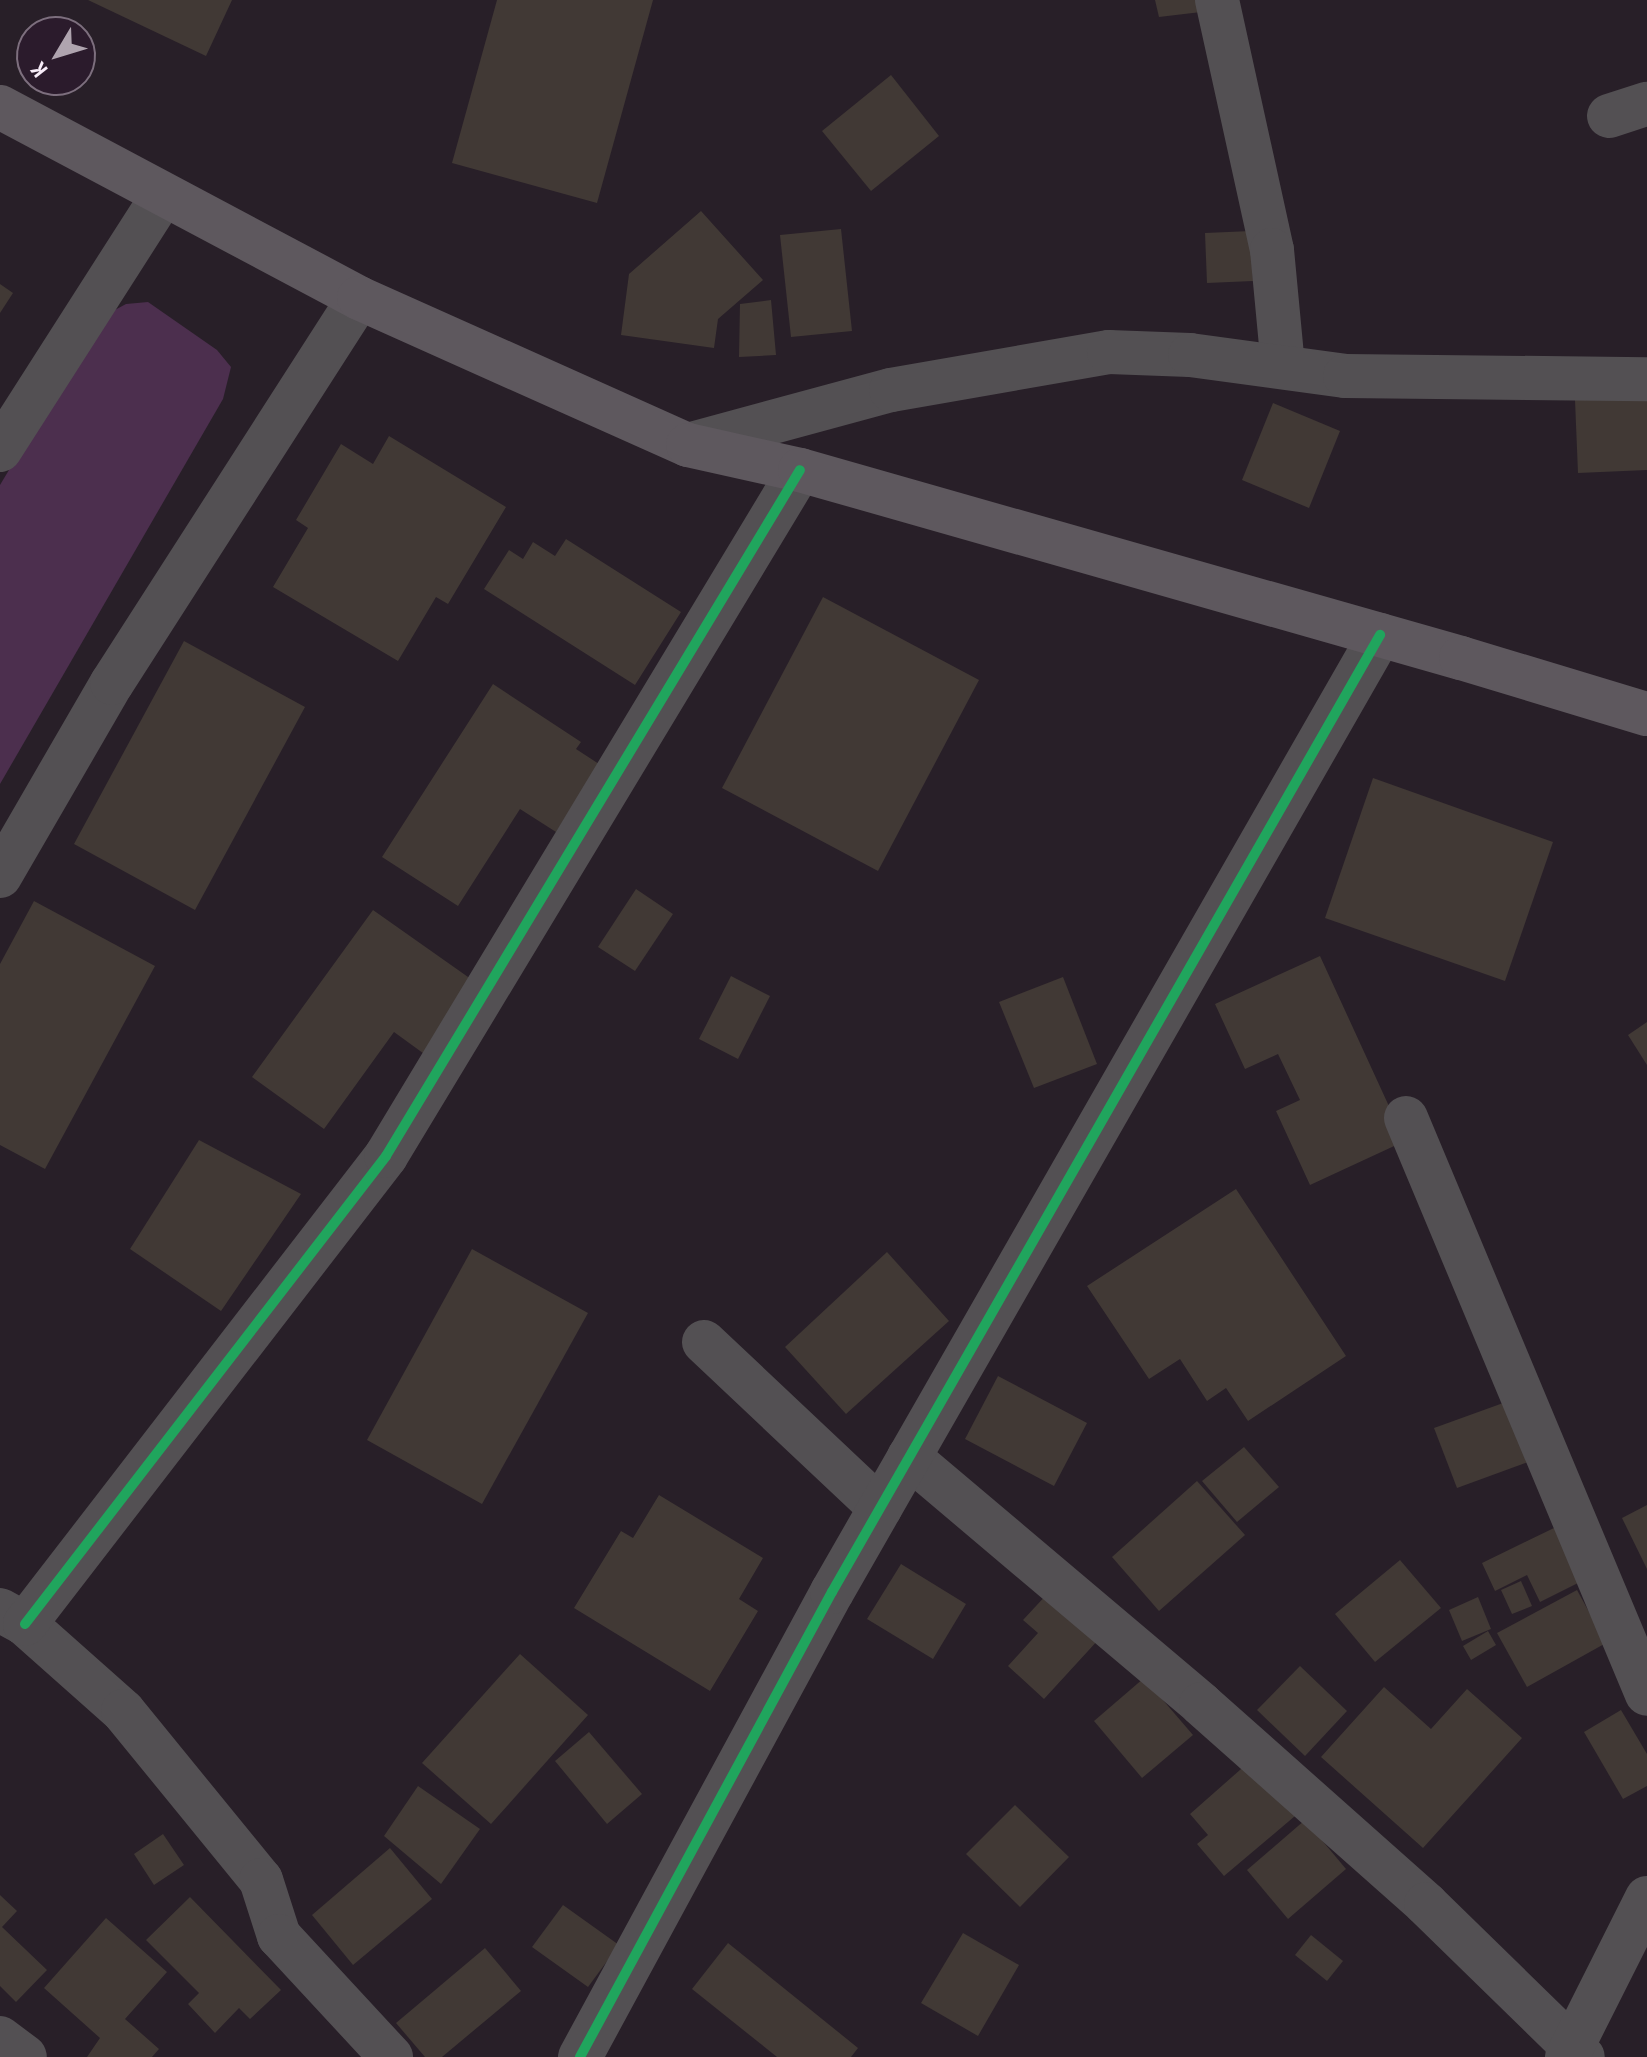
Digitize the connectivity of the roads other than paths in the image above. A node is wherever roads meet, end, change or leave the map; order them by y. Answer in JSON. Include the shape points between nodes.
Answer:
{"nodes":[{"id":1,"x":1217,"y":0,"type":"edge"},
{"id":2,"x":0,"y":107,"type":"edge"},
{"id":3,"x":163,"y":195,"type":"junction"},
{"id":4,"x":359,"y":298,"type":"junction"},
{"id":5,"x":1283,"y":366,"type":"junction"},
{"id":6,"x":1647,"y":379,"type":"edge"},
{"id":7,"x":688,"y":445,"type":"junction"},
{"id":8,"x":0,"y":450,"type":"edge"},
{"id":9,"x":800,"y":470,"type":"junction"},
{"id":10,"x":1380,"y":635,"type":"junction"},
{"id":11,"x":1647,"y":714,"type":"edge"},
{"id":12,"x":0,"y":876,"type":"edge"},
{"id":13,"x":1406,"y":1118,"type":"dead end"},
{"id":14,"x":704,"y":1342,"type":"dead end"},
{"id":15,"x":909,"y":1457,"type":"junction"},
{"id":16,"x":880,"y":1508,"type":"junction"},
{"id":17,"x":12,"y":1617,"type":"edge"},
{"id":18,"x":1647,"y":1694,"type":"edge"},
{"id":19,"x":1647,"y":1898,"type":"edge"},
{"id":20,"x":0,"y":2038,"type":"edge"},
{"id":21,"x":1574,"y":2054,"type":"edge"},
{"id":22,"x":25,"y":2057,"type":"edge"},
{"id":23,"x":391,"y":2057,"type":"edge"},
{"id":24,"x":580,"y":2057,"type":"edge"}],
"edges":[{"from":1,"to":5,"type":"street","via":[[1272,250]]},
{"from":2,"to":3,"type":"main road"},
{"from":3,"to":4,"type":"main road"},
{"from":3,"to":8,"type":"street"},
{"from":4,"to":7,"type":"main road"},
{"from":4,"to":12,"type":"street","via":[[112,683]]},
{"from":5,"to":6,"type":"street","via":[[1345,376]]},
{"from":5,"to":7,"type":"street","via":[[1109,352],[891,390]]},
{"from":7,"to":9,"type":"main road"},
{"from":9,"to":10,"type":"main road"},
{"from":9,"to":17,"type":"street","via":[[386,1156]]},
{"from":10,"to":11,"type":"main road"},
{"from":10,"to":15,"type":"street"},
{"from":13,"to":18,"type":"street"},
{"from":14,"to":16,"type":"street"},
{"from":15,"to":16,"type":"street"},
{"from":15,"to":21,"type":"street","via":[[1426,1904]]},
{"from":16,"to":24,"type":"street"},
{"from":17,"to":23,"type":"street","via":[[123,1711],[261,1880],[279,1936]]},
{"from":19,"to":21,"type":"street"},
{"from":20,"to":22,"type":"street"}]}
